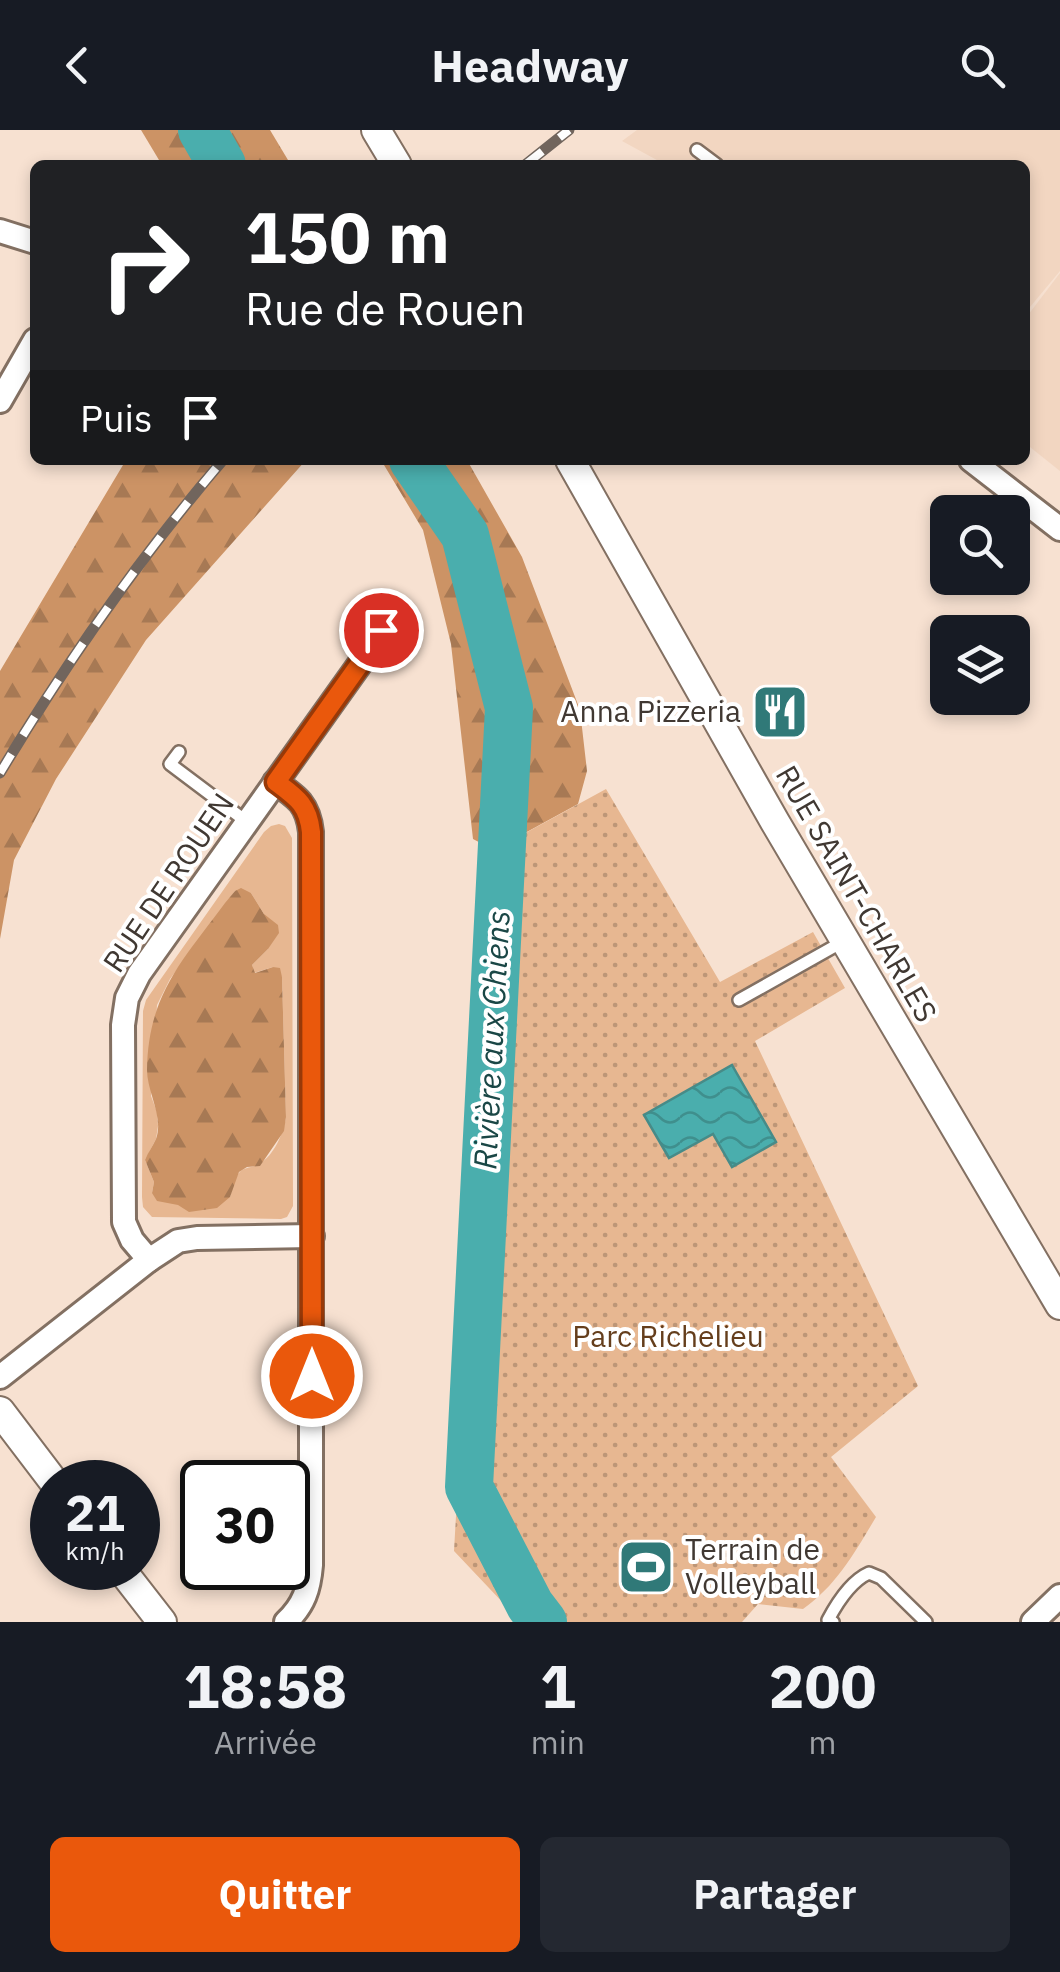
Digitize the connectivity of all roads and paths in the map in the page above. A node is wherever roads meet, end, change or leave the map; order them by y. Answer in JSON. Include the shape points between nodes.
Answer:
{"nodes":[{"id":1,"x":376,"y":130,"type":"edge"},
{"id":2,"x":697,"y":150,"type":"dead end"},
{"id":3,"x":394,"y":160,"type":"edge"},
{"id":4,"x":710,"y":160,"type":"edge"},
{"id":5,"x":0,"y":231,"type":"edge"},
{"id":6,"x":30,"y":240,"type":"edge"},
{"id":7,"x":30,"y":349,"type":"edge"},
{"id":8,"x":0,"y":401,"type":"edge"},
{"id":9,"x":573,"y":465,"type":"edge"},
{"id":10,"x":977,"y":465,"type":"edge"},
{"id":11,"x":1060,"y":529,"type":"edge"},
{"id":12,"x":381,"y":630,"type":"dead end"},
{"id":13,"x":179,"y":752,"type":"dead end"},
{"id":14,"x":276,"y":782,"type":"junction"},
{"id":15,"x":247,"y":822,"type":"junction"},
{"id":16,"x":845,"y":940,"type":"junction"},
{"id":17,"x":738,"y":1000,"type":"dead end"},
{"id":18,"x":312,"y":1236,"type":"junction"},
{"id":19,"x":149,"y":1260,"type":"junction"},
{"id":20,"x":1060,"y":1305,"type":"edge"},
{"id":21,"x":0,"y":1377,"type":"edge"},
{"id":22,"x":0,"y":1412,"type":"edge"},
{"id":23,"x":37,"y":1460,"type":"edge"},
{"id":24,"x":137,"y":1590,"type":"edge"},
{"id":25,"x":1060,"y":1596,"type":"edge"},
{"id":26,"x":831,"y":1621,"type":"edge"},
{"id":27,"x":162,"y":1622,"type":"edge"},
{"id":28,"x":286,"y":1622,"type":"edge"},
{"id":29,"x":926,"y":1622,"type":"edge"},
{"id":30,"x":1033,"y":1622,"type":"edge"}],
"edges":[{"from":1,"to":3,"type":"street"},
{"from":2,"to":4,"type":"lane"},
{"from":5,"to":6,"type":"street"},
{"from":7,"to":8,"type":"street"},
{"from":9,"to":16,"type":"street","name":"RUE SAINT-CHARLES"},
{"from":10,"to":11,"type":"street"},
{"from":12,"to":14,"type":"street","name":"RUE DE ROUEN"},
{"from":13,"to":15,"type":"lane","via":[[170,764]]},
{"from":14,"to":15,"type":"street","name":"RUE DE ROUEN"},
{"from":14,"to":18,"type":"street","via":[[308,813],[311,832]]},
{"from":15,"to":19,"type":"street","name":"RUE DE ROUEN","via":[[139,974],[124,1010],[124,1222]]},
{"from":16,"to":17,"type":"lane"},
{"from":16,"to":20,"type":"street","name":"RUE SAINT-CHARLES"},
{"from":18,"to":19,"type":"street","via":[[186,1239]]},
{"from":18,"to":28,"type":"street","via":[[311,1565],[306,1594]]},
{"from":19,"to":21,"type":"street"},
{"from":22,"to":23,"type":"street"},
{"from":24,"to":27,"type":"street"},
{"from":25,"to":30,"type":"street"},
{"from":26,"to":29,"type":"lane","via":[[834,1608],[869,1573]]}]}
